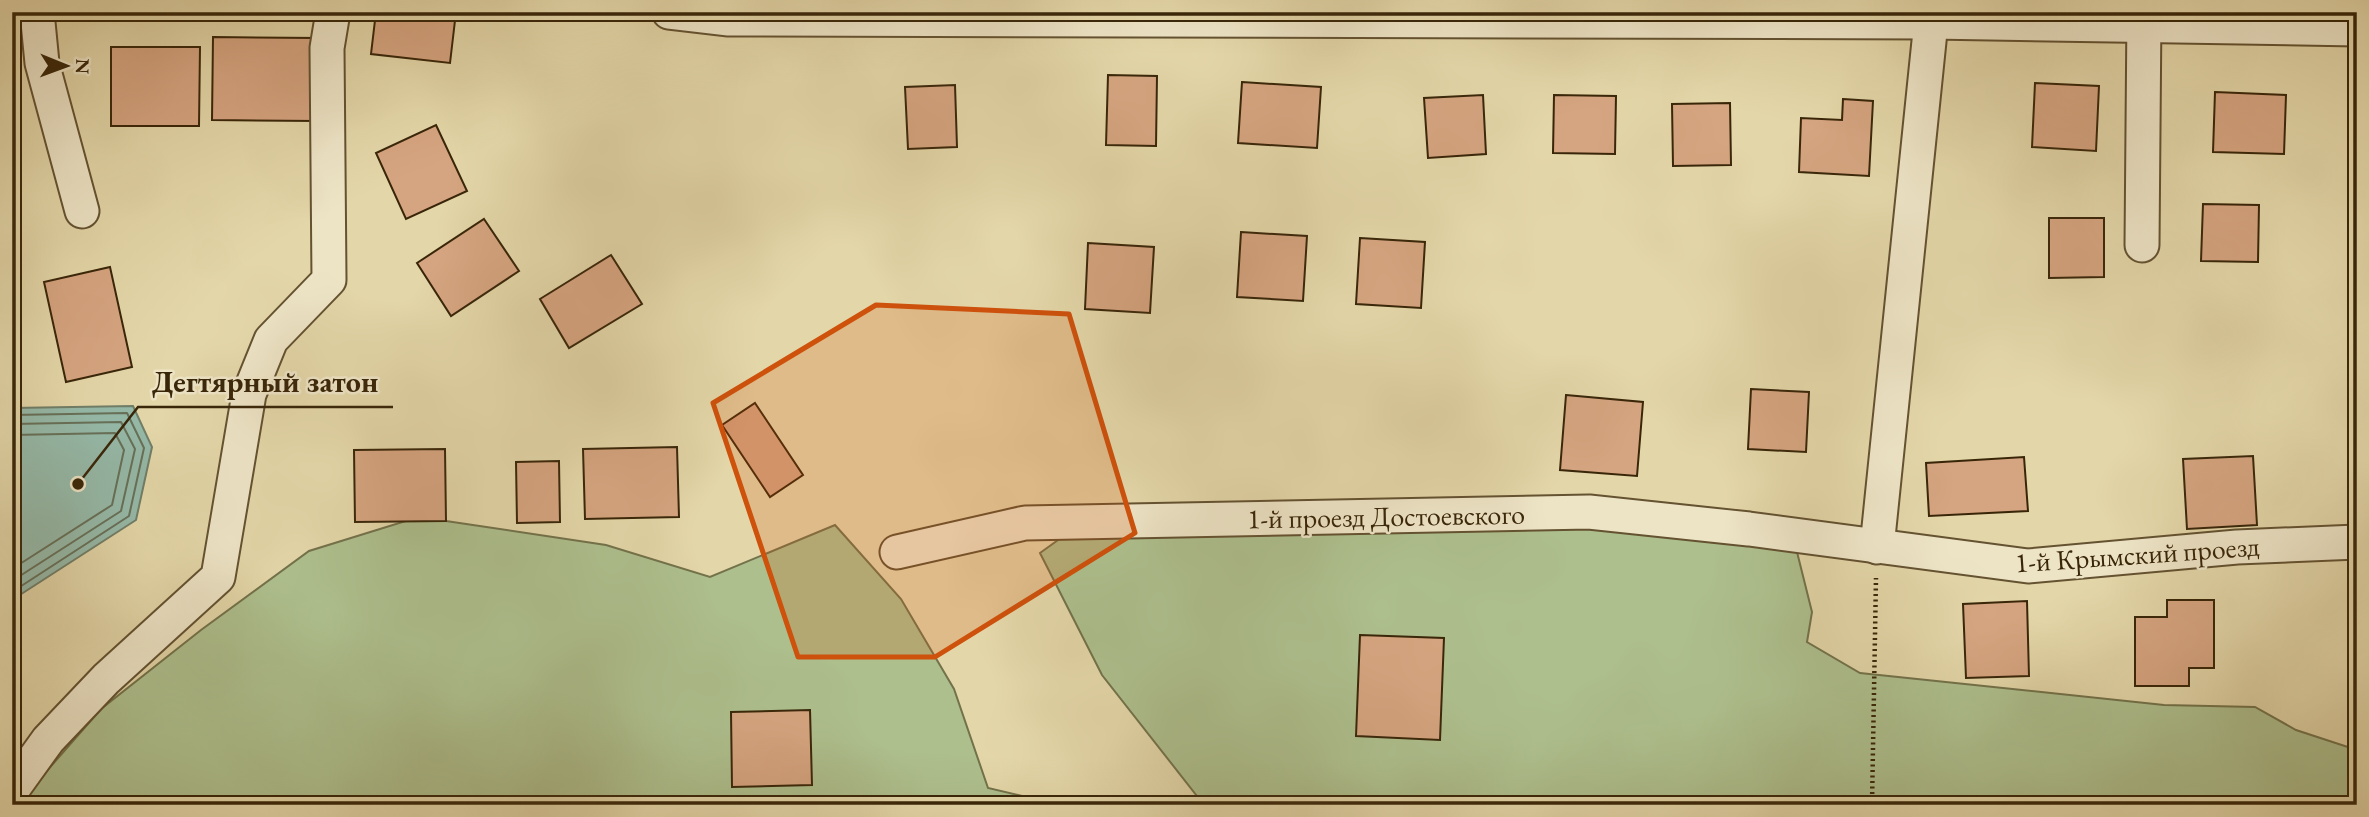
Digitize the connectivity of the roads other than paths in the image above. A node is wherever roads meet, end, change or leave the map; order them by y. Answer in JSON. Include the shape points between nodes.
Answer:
{"nodes":[{"id":1,"x":37,"y":12,"type":"edge"},
{"id":2,"x":333,"y":12,"type":"edge"},
{"id":3,"x":669,"y":12,"type":"edge"},
{"id":4,"x":1931,"y":17,"type":"edge"},
{"id":5,"x":2144,"y":19,"type":"edge"},
{"id":6,"x":2357,"y":29,"type":"edge"},
{"id":7,"x":82,"y":211,"type":"dead end"},
{"id":8,"x":2142,"y":245,"type":"dead end"},
{"id":9,"x":2357,"y":542,"type":"edge"},
{"id":10,"x":1877,"y":547,"type":"junction"},
{"id":11,"x":897,"y":552,"type":"dead end"},
{"id":12,"x":12,"y":790,"type":"edge"}],
"edges":[{"from":1,"to":7,"type":"street","via":[[42,63]]},
{"from":2,"to":12,"type":"street","via":[[327,48],[329,280],[271,340],[249,394],[218,577],[106,679],[48,740]]},
{"from":3,"to":4,"type":"street","via":[[729,19]]},
{"from":4,"to":5,"type":"street"},
{"from":4,"to":10,"type":"street"},
{"from":5,"to":6,"type":"street"},
{"from":5,"to":8,"type":"street"},
{"from":9,"to":10,"type":"street","name":"1-й Крымский проезд","via":[[2237,547],[2028,566]]},
{"from":10,"to":11,"type":"street","name":"1-й проезд Достоевского","via":[[1589,512],[1025,523]]}]}
